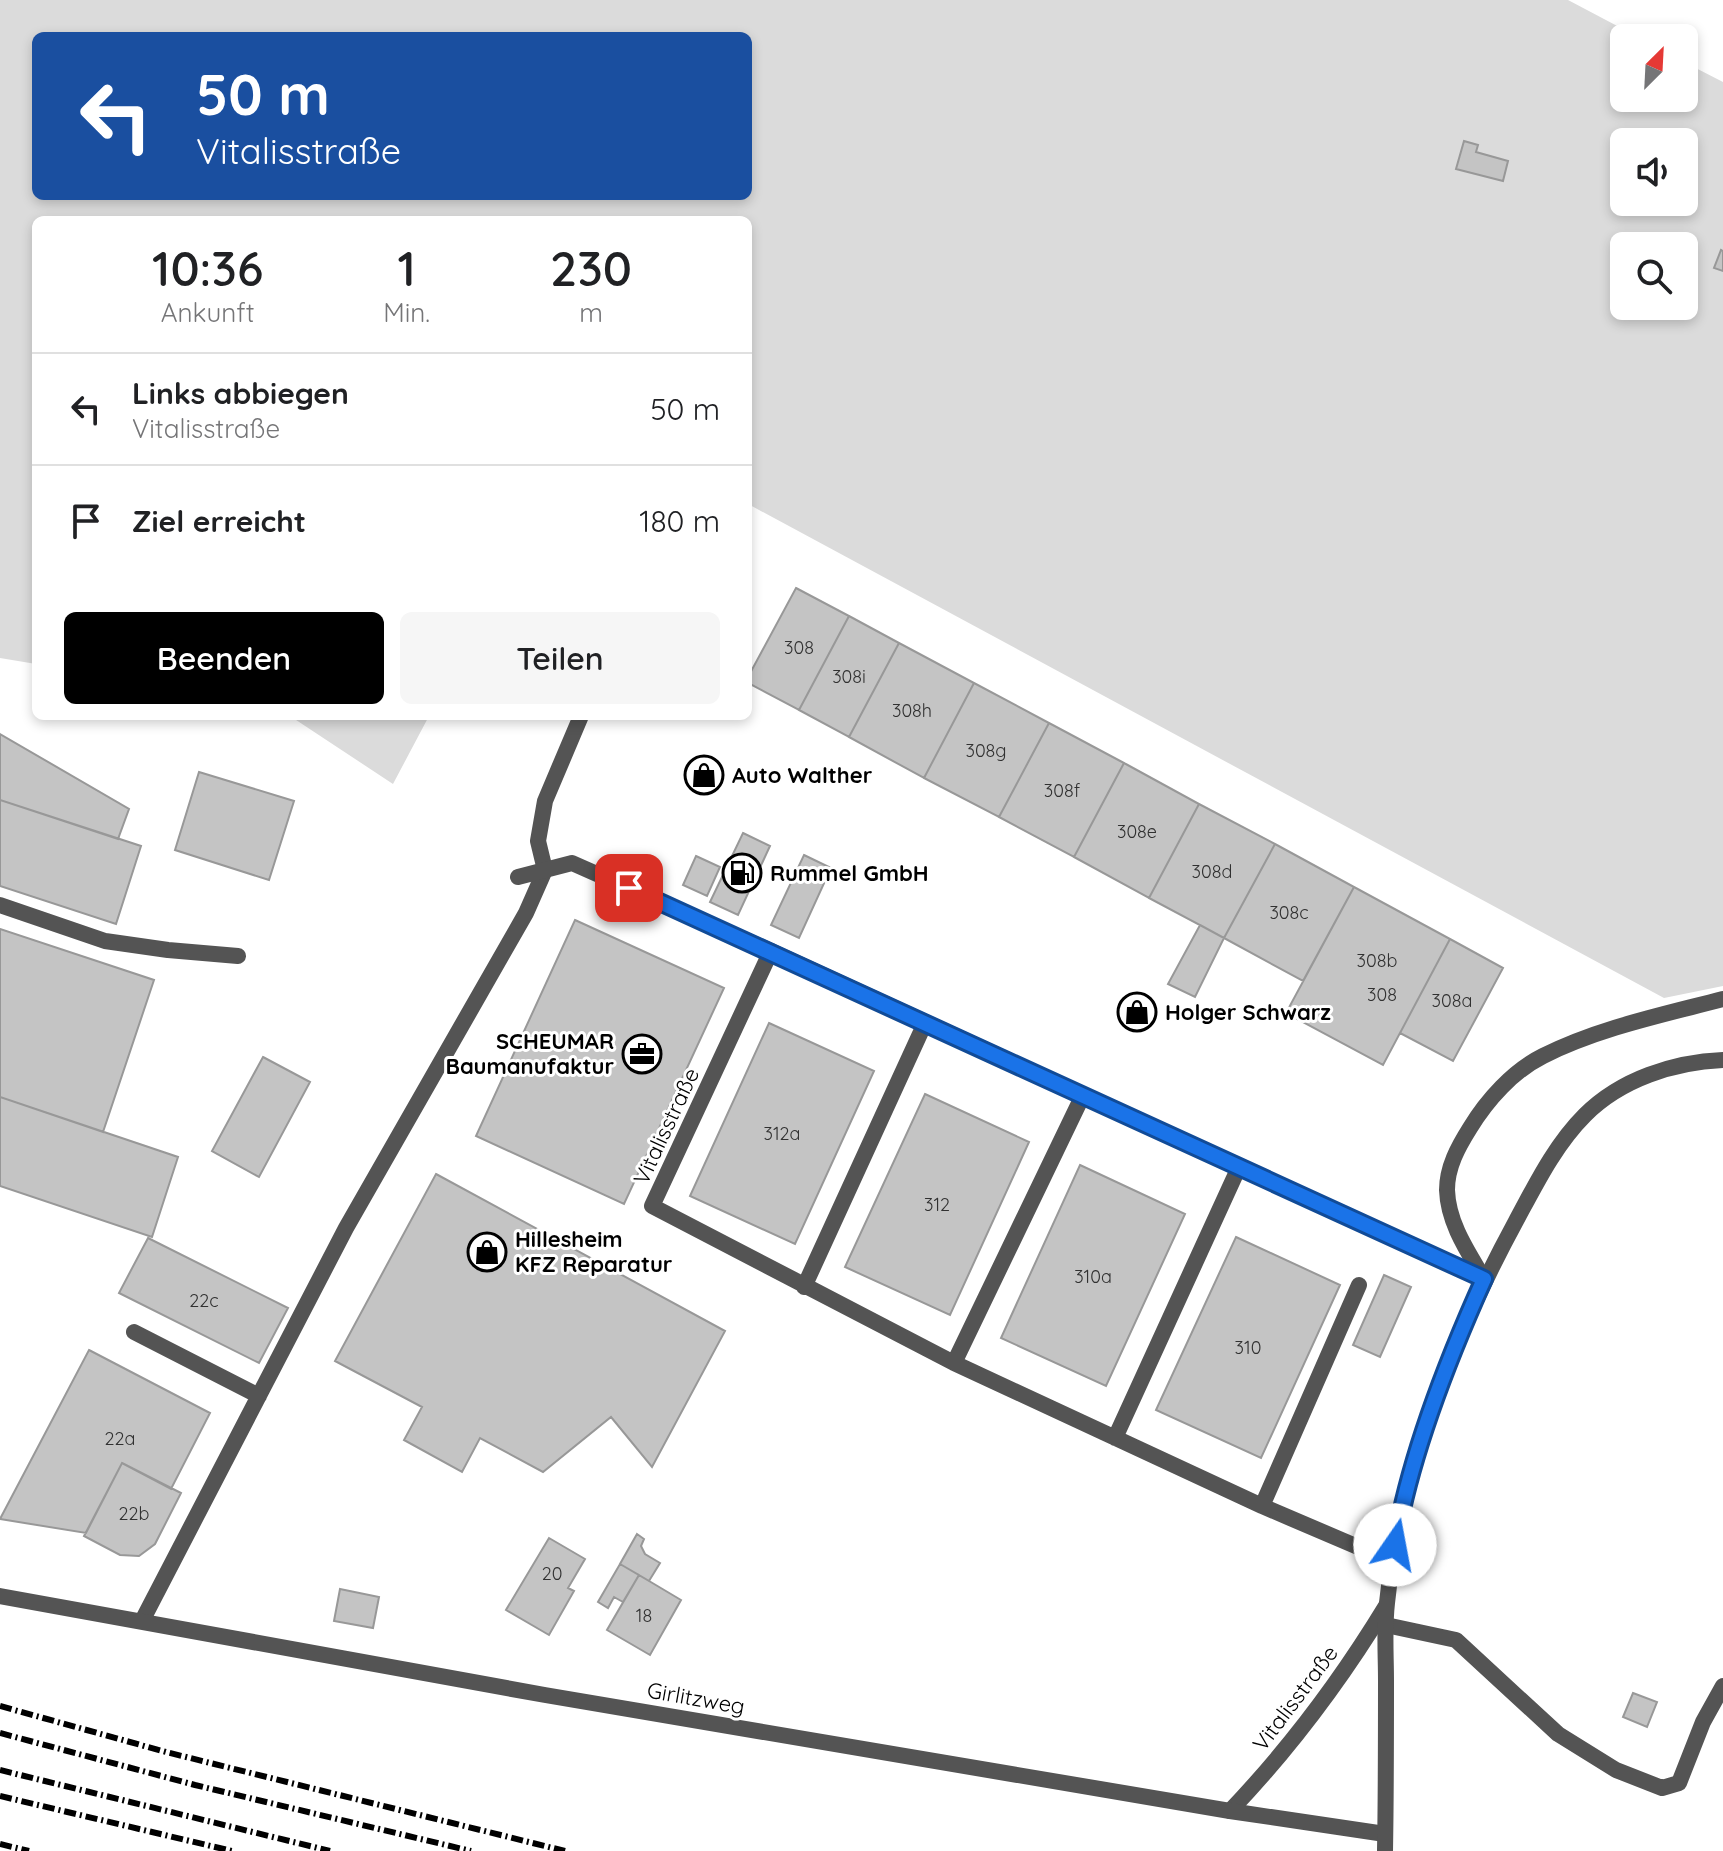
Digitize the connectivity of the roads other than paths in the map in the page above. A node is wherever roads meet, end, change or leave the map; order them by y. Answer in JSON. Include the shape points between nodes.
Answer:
{"nodes":[{"id":1,"x":579,"y":720,"type":"edge"},
{"id":2,"x":545,"y":870,"type":"junction"},
{"id":3,"x":518,"y":877,"type":"dead end"},
{"id":4,"x":0,"y":905,"type":"edge"},
{"id":5,"x":771,"y":951,"type":"junction"},
{"id":6,"x":238,"y":956,"type":"dead end"},
{"id":7,"x":1723,"y":999,"type":"edge"},
{"id":8,"x":925,"y":1023,"type":"junction"},
{"id":9,"x":1723,"y":1060,"type":"edge"},
{"id":10,"x":1083,"y":1095,"type":"junction"},
{"id":11,"x":1239,"y":1167,"type":"junction"},
{"id":12,"x":1484,"y":1279,"type":"junction"},
{"id":13,"x":1359,"y":1285,"type":"dead end"},
{"id":14,"x":804,"y":1287,"type":"junction"},
{"id":15,"x":134,"y":1332,"type":"dead end"},
{"id":16,"x":954,"y":1363,"type":"junction"},
{"id":17,"x":259,"y":1396,"type":"junction"},
{"id":18,"x":1115,"y":1438,"type":"junction"},
{"id":19,"x":1262,"y":1506,"type":"junction"},
{"id":20,"x":1393,"y":1562,"type":"junction"},
{"id":21,"x":0,"y":1596,"type":"edge"},
{"id":22,"x":1387,"y":1605,"type":"junction"},
{"id":23,"x":142,"y":1621,"type":"junction"},
{"id":24,"x":1386,"y":1625,"type":"junction"},
{"id":25,"x":1723,"y":1686,"type":"edge"},
{"id":26,"x":1230,"y":1811,"type":"junction"},
{"id":27,"x":1385,"y":1843,"type":"edge"}],
"edges":[{"from":1,"to":2,"type":"street","via":[[545,801],[538,841]]},
{"from":2,"to":3,"type":"street"},
{"from":2,"to":5,"type":"street","via":[[572,863]]},
{"from":2,"to":17,"type":"street"},
{"from":4,"to":6,"type":"street","via":[[105,941]]},
{"from":5,"to":8,"type":"street"},
{"from":5,"to":14,"type":"street","name":"Vitalisstraße","via":[[652,1206]]},
{"from":7,"to":12,"type":"street","via":[[1621,1025],[1541,1057],[1480,1111],[1453,1154],[1447,1190],[1455,1229]]},
{"from":8,"to":10,"type":"street"},
{"from":8,"to":14,"type":"street"},
{"from":9,"to":12,"type":"street","name":"Vitalisstraße","via":[[1656,1072],[1586,1114],[1547,1163]]},
{"from":10,"to":11,"type":"street"},
{"from":10,"to":16,"type":"street"},
{"from":11,"to":12,"type":"street"},
{"from":11,"to":18,"type":"street"},
{"from":12,"to":20,"type":"street","name":"Vitalisstraße","via":[[1425,1430]]},
{"from":13,"to":19,"type":"street"},
{"from":14,"to":16,"type":"street","name":"Vitalisstraße"},
{"from":15,"to":17,"type":"street"},
{"from":16,"to":18,"type":"street","name":"Vitalisstraße"},
{"from":17,"to":23,"type":"street"},
{"from":18,"to":19,"type":"street","name":"Vitalisstraße"},
{"from":19,"to":20,"type":"street","name":"Vitalisstraße"},
{"from":20,"to":22,"type":"street","name":"Vitalisstraße"},
{"from":21,"to":23,"type":"street","name":"Girlitzweg"},
{"from":22,"to":24,"type":"street","name":"Vitalisstraße"},
{"from":22,"to":26,"type":"street","name":"Vitalisstraße","via":[[1302,1729]]},
{"from":23,"to":26,"type":"street","name":"Girlitzweg"},
{"from":24,"to":25,"type":"street","via":[[1456,1640],[1558,1734],[1616,1770],[1662,1788],[1679,1783]]},
{"from":24,"to":27,"type":"street","name":"Vitalisstraße"},
{"from":26,"to":27,"type":"street","name":"Girlitzweg"}]}
